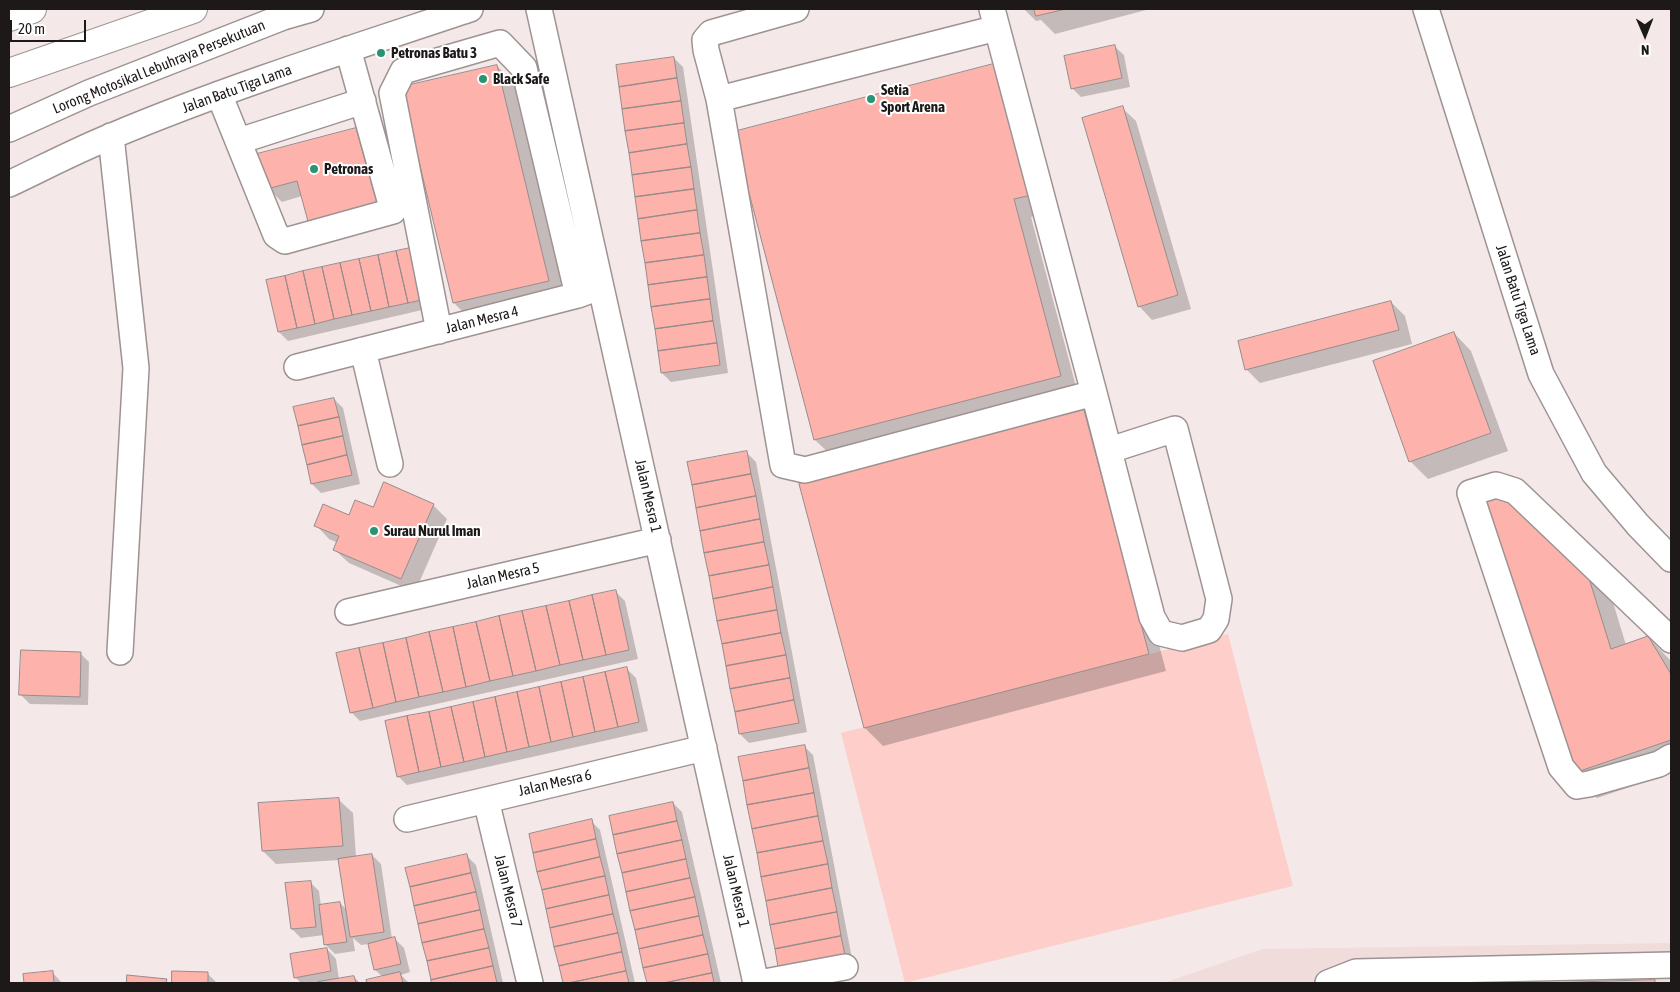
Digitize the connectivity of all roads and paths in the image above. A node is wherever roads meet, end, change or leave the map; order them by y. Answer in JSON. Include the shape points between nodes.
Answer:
{"nodes":[{"id":1,"x":32,"y":9,"type":"edge"},
{"id":2,"x":193,"y":9,"type":"edge"},
{"id":3,"x":311,"y":9,"type":"edge"},
{"id":4,"x":470,"y":9,"type":"edge"},
{"id":5,"x":539,"y":9,"type":"edge"},
{"id":6,"x":796,"y":9,"type":"edge"},
{"id":7,"x":1426,"y":9,"type":"edge"},
{"id":8,"x":9,"y":17,"type":"edge"},
{"id":9,"x":995,"y":18,"type":"edge"},
{"id":10,"x":348,"y":48,"type":"junction"},
{"id":11,"x":9,"y":74,"type":"edge"},
{"id":12,"x":219,"y":94,"type":"junction"},
{"id":13,"x":719,"y":100,"type":"junction"},
{"id":14,"x":363,"y":101,"type":"junction"},
{"id":15,"x":9,"y":129,"type":"edge"},
{"id":16,"x":111,"y":136,"type":"junction"},
{"id":17,"x":239,"y":141,"type":"junction"},
{"id":18,"x":9,"y":184,"type":"edge"},
{"id":19,"x":601,"y":286,"type":"junction"},
{"id":20,"x":578,"y":295,"type":"junction"},
{"id":21,"x":439,"y":331,"type":"junction"},
{"id":22,"x":363,"y":350,"type":"junction"},
{"id":23,"x":297,"y":367,"type":"dead end"},
{"id":24,"x":1094,"y":393,"type":"junction"},
{"id":25,"x":1110,"y":450,"type":"junction"},
{"id":26,"x":390,"y":464,"type":"dead end"},
{"id":27,"x":658,"y":540,"type":"junction"},
{"id":28,"x":1671,"y":559,"type":"edge"},
{"id":29,"x":348,"y":612,"type":"dead end"},
{"id":30,"x":1671,"y":640,"type":"edge"},
{"id":31,"x":120,"y":652,"type":"dead end"},
{"id":32,"x":704,"y":748,"type":"junction"},
{"id":33,"x":1671,"y":757,"type":"edge"},
{"id":34,"x":486,"y":800,"type":"junction"},
{"id":35,"x":407,"y":818,"type":"dead end"},
{"id":36,"x":1671,"y":965,"type":"edge"},
{"id":37,"x":844,"y":967,"type":"dead end"},
{"id":38,"x":530,"y":983,"type":"edge"},
{"id":39,"x":758,"y":983,"type":"edge"},
{"id":40,"x":1328,"y":983,"type":"edge"}],
"edges":[{"from":1,"to":8,"type":"highway"},
{"from":2,"to":11,"type":"highway"},
{"from":3,"to":15,"type":"street","name":"Lorong Motosikal Lebuhraya Persekutuan","via":[[89,93]]},
{"from":4,"to":10,"type":"street","name":"Jalan Batu Tiga Lama"},
{"from":5,"to":19,"type":"street","name":"Jalan Mesra 1"},
{"from":6,"to":13,"type":"street","via":[[711,33],[705,40]]},
{"from":7,"to":28,"type":"street","name":"Jalan Batu Tiga Lama","via":[[1541,374],[1594,473]]},
{"from":9,"to":13,"type":"street"},
{"from":9,"to":24,"type":"street"},
{"from":10,"to":12,"type":"street","name":"Jalan Batu Tiga Lama"},
{"from":10,"to":14,"type":"street"},
{"from":12,"to":16,"type":"street","name":"Jalan Batu Tiga Lama"},
{"from":12,"to":17,"type":"street"},
{"from":13,"to":24,"type":"street","via":[[783,465],[805,470]]},
{"from":14,"to":17,"type":"street"},
{"from":14,"to":17,"type":"street","via":[[393,211],[285,241],[276,235]]},
{"from":16,"to":18,"type":"street","name":"Jalan Batu Tiga Lama"},
{"from":16,"to":31,"type":"street","via":[[136,368]]},
{"from":19,"to":20,"type":"street","name":"Jalan Mesra 4"},
{"from":19,"to":27,"type":"street","name":"Jalan Mesra 1"},
{"from":20,"to":21,"type":"street","name":"Jalan Mesra 4"},
{"from":20,"to":21,"type":"street","via":[[524,68],[500,43],[403,72],[392,93]]},
{"from":21,"to":22,"type":"street","name":"Jalan Mesra 4"},
{"from":22,"to":23,"type":"street","name":"Jalan Mesra 4"},
{"from":22,"to":26,"type":"street"},
{"from":24,"to":25,"type":"street"},
{"from":25,"to":25,"type":"street","via":[[1152,617],[1161,633],[1182,638],[1209,630],[1216,619],[1219,599],[1175,429]]},
{"from":27,"to":29,"type":"street","name":"Jalan Mesra 5"},
{"from":27,"to":32,"type":"street","name":"Jalan Mesra 1"},
{"from":30,"to":33,"type":"street","via":[[1515,491],[1496,485],[1470,493],[1561,767],[1577,786],[1659,764]]},
{"from":32,"to":34,"type":"street","name":"Jalan Mesra 6"},
{"from":32,"to":39,"type":"street","name":"Jalan Mesra 1"},
{"from":34,"to":35,"type":"street","name":"Jalan Mesra 6"},
{"from":34,"to":38,"type":"street","name":"Jalan Mesra 7"},
{"from":36,"to":40,"type":"street","via":[[1356,972]]},
{"from":37,"to":39,"type":"street"}]}
